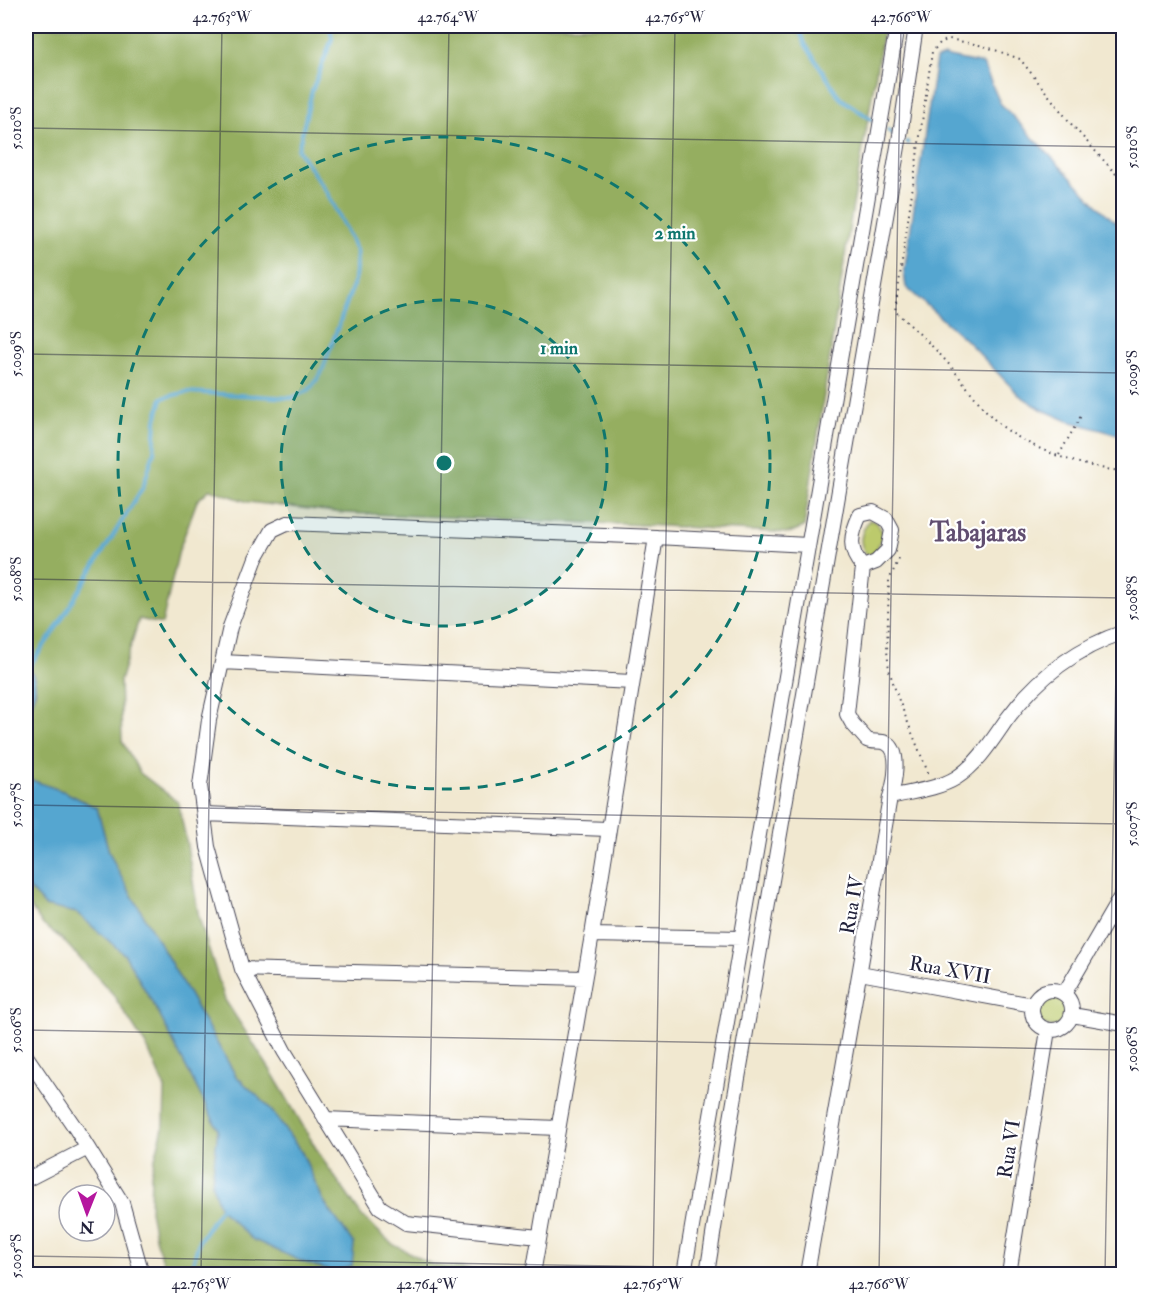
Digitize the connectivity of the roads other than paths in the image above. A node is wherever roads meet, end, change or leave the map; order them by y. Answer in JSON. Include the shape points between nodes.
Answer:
{"nodes":[{"id":1,"x":897,"y":26,"type":"edge"},
{"id":2,"x":916,"y":26,"type":"edge"},
{"id":3,"x":815,"y":501,"type":"junction"},
{"id":4,"x":837,"y":504,"type":"junction"},
{"id":5,"x":656,"y":537,"type":"junction"},
{"id":6,"x":808,"y":545,"type":"junction"},
{"id":7,"x":805,"y":561,"type":"junction"},
{"id":8,"x":826,"y":565,"type":"junction"},
{"id":9,"x":863,"y":567,"type":"dead end"},
{"id":10,"x":1124,"y":632,"type":"edge"},
{"id":11,"x":222,"y":662,"type":"junction"},
{"id":12,"x":632,"y":682,"type":"junction"},
{"id":13,"x":890,"y":797,"type":"junction"},
{"id":14,"x":204,"y":814,"type":"junction"},
{"id":15,"x":608,"y":829,"type":"junction"},
{"id":16,"x":1124,"y":891,"type":"edge"},
{"id":17,"x":592,"y":935,"type":"junction"},
{"id":18,"x":741,"y":938,"type":"junction"},
{"id":19,"x":242,"y":969,"type":"junction"},
{"id":20,"x":860,"y":974,"type":"junction"},
{"id":21,"x":583,"y":978,"type":"junction"},
{"id":22,"x":1064,"y":994,"type":"junction"},
{"id":23,"x":1033,"y":1005,"type":"junction"},
{"id":24,"x":1072,"y":1015,"type":"junction"},
{"id":25,"x":1124,"y":1024,"type":"edge"},
{"id":26,"x":1048,"y":1030,"type":"junction"},
{"id":27,"x":26,"y":1056,"type":"edge"},
{"id":28,"x":325,"y":1119,"type":"junction"},
{"id":29,"x":558,"y":1128,"type":"junction"},
{"id":30,"x":88,"y":1148,"type":"junction"},
{"id":31,"x":26,"y":1180,"type":"edge"},
{"id":32,"x":539,"y":1237,"type":"junction"},
{"id":33,"x":142,"y":1275,"type":"edge"},
{"id":34,"x":533,"y":1275,"type":"edge"},
{"id":35,"x":684,"y":1275,"type":"edge"},
{"id":36,"x":707,"y":1275,"type":"edge"},
{"id":37,"x":807,"y":1275,"type":"edge"},
{"id":38,"x":1009,"y":1275,"type":"edge"}],
"edges":[{"from":1,"to":3,"type":"street"},
{"from":2,"to":4,"type":"street"},
{"from":3,"to":4,"type":"street"},
{"from":3,"to":6,"type":"street"},
{"from":4,"to":8,"type":"street"},
{"from":5,"to":6,"type":"street"},
{"from":5,"to":11,"type":"street","via":[[287,523],[272,530],[256,558],[230,627]]},
{"from":5,"to":12,"type":"street"},
{"from":6,"to":7,"type":"street"},
{"from":7,"to":8,"type":"street"},
{"from":7,"to":18,"type":"street"},
{"from":8,"to":36,"type":"street"},
{"from":9,"to":13,"type":"street","name":"Rua IV","via":[[847,714],[867,740],[890,746],[896,773]]},
{"from":10,"to":13,"type":"street","via":[[1093,644],[1051,671],[1014,709],[974,763],[956,778]]},
{"from":11,"to":12,"type":"street"},
{"from":11,"to":14,"type":"street","via":[[200,786]]},
{"from":12,"to":15,"type":"street"},
{"from":13,"to":20,"type":"street","name":"Rua IV"},
{"from":14,"to":15,"type":"street"},
{"from":14,"to":19,"type":"street","via":[[208,847]]},
{"from":15,"to":17,"type":"street"},
{"from":16,"to":22,"type":"street"},
{"from":17,"to":18,"type":"street"},
{"from":17,"to":21,"type":"street"},
{"from":18,"to":35,"type":"street"},
{"from":19,"to":21,"type":"street"},
{"from":19,"to":28,"type":"street"},
{"from":20,"to":23,"type":"street","name":"Rua XVII"},
{"from":20,"to":37,"type":"street","name":"Rua IV"},
{"from":21,"to":29,"type":"street"},
{"from":22,"to":23,"type":"street","via":[[1046,992]]},
{"from":22,"to":24,"type":"street"},
{"from":23,"to":26,"type":"street","via":[[1037,1023]]},
{"from":24,"to":25,"type":"street"},
{"from":24,"to":26,"type":"street","via":[[1060,1029]]},
{"from":26,"to":38,"type":"street","name":"Rua VI"},
{"from":27,"to":30,"type":"street"},
{"from":28,"to":29,"type":"street"},
{"from":28,"to":32,"type":"street","via":[[380,1207],[406,1223]]},
{"from":29,"to":32,"type":"street"},
{"from":30,"to":31,"type":"street"},
{"from":30,"to":33,"type":"street","via":[[122,1203]]},
{"from":32,"to":34,"type":"street"}]}
